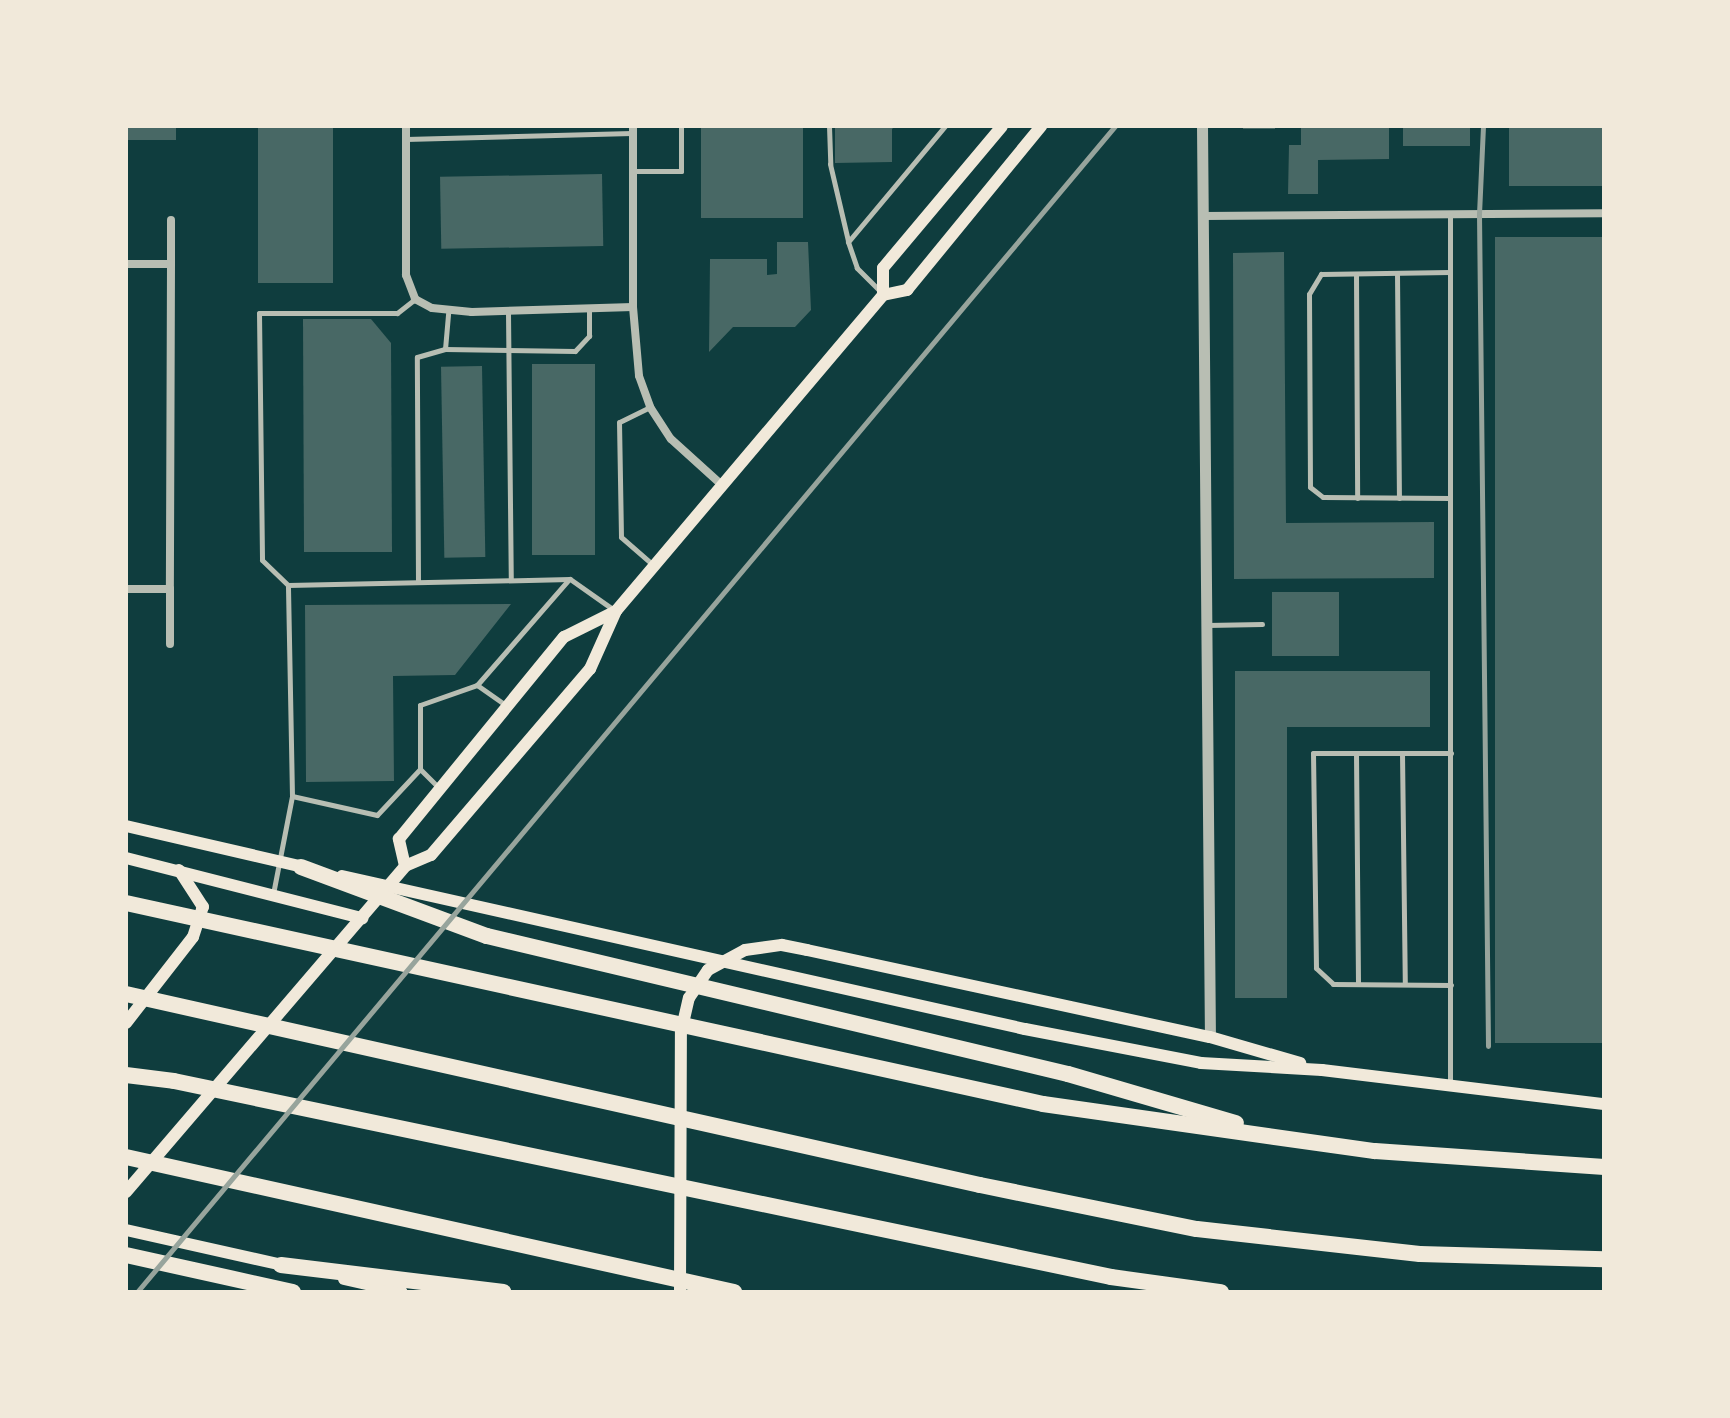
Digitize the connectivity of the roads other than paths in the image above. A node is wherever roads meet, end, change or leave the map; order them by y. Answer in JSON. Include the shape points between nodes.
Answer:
{"nodes":[{"id":1,"x":406,"y":126,"type":"edge"},
{"id":2,"x":681,"y":126,"type":"edge"},
{"id":3,"x":829,"y":126,"type":"edge"},
{"id":4,"x":945,"y":126,"type":"edge"},
{"id":5,"x":1002,"y":126,"type":"edge"},
{"id":6,"x":1041,"y":126,"type":"edge"},
{"id":7,"x":1202,"y":126,"type":"edge"},
{"id":8,"x":633,"y":130,"type":"edge"},
{"id":9,"x":406,"y":139,"type":"junction"},
{"id":10,"x":634,"y":171,"type":"junction"},
{"id":11,"x":1604,"y":213,"type":"edge"},
{"id":12,"x":1450,"y":214,"type":"junction"},
{"id":13,"x":1204,"y":216,"type":"junction"},
{"id":14,"x":171,"y":220,"type":"dead end"},
{"id":15,"x":848,"y":242,"type":"junction"},
{"id":16,"x":126,"y":264,"type":"edge"},
{"id":17,"x":171,"y":264,"type":"junction"},
{"id":18,"x":1450,"y":272,"type":"junction"},
{"id":19,"x":1397,"y":273,"type":"junction"},
{"id":20,"x":1356,"y":274,"type":"junction"},
{"id":21,"x":883,"y":295,"type":"junction"},
{"id":22,"x":415,"y":299,"type":"junction"},
{"id":23,"x":590,"y":307,"type":"junction"},
{"id":24,"x":633,"y":307,"type":"junction"},
{"id":25,"x":448,"y":311,"type":"junction"},
{"id":26,"x":508,"y":313,"type":"junction"},
{"id":27,"x":445,"y":349,"type":"junction"},
{"id":28,"x":508,"y":351,"type":"junction"},
{"id":29,"x":650,"y":407,"type":"junction"},
{"id":30,"x":723,"y":486,"type":"junction"},
{"id":31,"x":1357,"y":498,"type":"junction"},
{"id":32,"x":1399,"y":498,"type":"junction"},
{"id":33,"x":1450,"y":498,"type":"junction"},
{"id":34,"x":656,"y":567,"type":"junction"},
{"id":35,"x":511,"y":579,"type":"junction"},
{"id":36,"x":570,"y":579,"type":"junction"},
{"id":37,"x":418,"y":581,"type":"junction"},
{"id":38,"x":288,"y":585,"type":"junction"},
{"id":39,"x":126,"y":589,"type":"edge"},
{"id":40,"x":170,"y":589,"type":"junction"},
{"id":41,"x":616,"y":611,"type":"junction"},
{"id":42,"x":1262,"y":624,"type":"dead end"},
{"id":43,"x":1206,"y":625,"type":"junction"},
{"id":44,"x":170,"y":644,"type":"dead end"},
{"id":45,"x":477,"y":685,"type":"junction"},
{"id":46,"x":508,"y":706,"type":"junction"},
{"id":47,"x":1356,"y":753,"type":"junction"},
{"id":48,"x":1402,"y":753,"type":"junction"},
{"id":49,"x":1451,"y":753,"type":"junction"},
{"id":50,"x":420,"y":769,"type":"junction"},
{"id":51,"x":440,"y":789,"type":"junction"},
{"id":52,"x":292,"y":796,"type":"junction"},
{"id":53,"x":126,"y":826,"type":"edge"},
{"id":54,"x":126,"y":858,"type":"edge"},
{"id":55,"x":405,"y":866,"type":"junction"},
{"id":56,"x":301,"y":867,"type":"junction"},
{"id":57,"x":179,"y":870,"type":"junction"},
{"id":58,"x":273,"y":895,"type":"junction"},
{"id":59,"x":126,"y":903,"type":"edge"},
{"id":60,"x":362,"y":918,"type":"junction"},
{"id":61,"x":1358,"y":984,"type":"junction"},
{"id":62,"x":1405,"y":984,"type":"junction"},
{"id":63,"x":1451,"y":985,"type":"junction"},
{"id":64,"x":126,"y":994,"type":"edge"},
{"id":65,"x":126,"y":1023,"type":"edge"},
{"id":66,"x":1210,"y":1037,"type":"junction"},
{"id":67,"x":126,"y":1067,"type":"edge"},
{"id":68,"x":1322,"y":1070,"type":"junction"},
{"id":69,"x":126,"y":1075,"type":"edge"},
{"id":70,"x":174,"y":1081,"type":"junction"},
{"id":71,"x":1450,"y":1087,"type":"junction"},
{"id":72,"x":1604,"y":1104,"type":"edge"},
{"id":73,"x":1295,"y":1140,"type":"junction"},
{"id":74,"x":126,"y":1157,"type":"edge"},
{"id":75,"x":1604,"y":1167,"type":"edge"},
{"id":76,"x":126,"y":1192,"type":"edge"},
{"id":77,"x":126,"y":1230,"type":"edge"},
{"id":78,"x":126,"y":1255,"type":"edge"},
{"id":79,"x":1604,"y":1259,"type":"edge"},
{"id":80,"x":281,"y":1265,"type":"junction"},
{"id":81,"x":293,"y":1292,"type":"edge"},
{"id":82,"x":402,"y":1292,"type":"edge"},
{"id":83,"x":503,"y":1292,"type":"edge"},
{"id":84,"x":680,"y":1292,"type":"edge"},
{"id":85,"x":734,"y":1292,"type":"edge"},
{"id":86,"x":1221,"y":1292,"type":"edge"}],
"edges":[{"from":1,"to":9,"type":"street"},
{"from":2,"to":10,"type":"lane","via":[[681,171]]},
{"from":3,"to":15,"type":"lane","via":[[830,164]]},
{"from":4,"to":15,"type":"lane"},
{"from":5,"to":21,"type":"main road","via":[[883,268]]},
{"from":6,"to":21,"type":"main road","via":[[907,290]]},
{"from":7,"to":13,"type":"street"},
{"from":8,"to":9,"type":"lane"},
{"from":8,"to":10,"type":"street"},
{"from":9,"to":22,"type":"street","via":[[406,275]]},
{"from":10,"to":24,"type":"street"},
{"from":11,"to":12,"type":"street"},
{"from":12,"to":13,"type":"street"},
{"from":12,"to":18,"type":"lane"},
{"from":13,"to":43,"type":"street"},
{"from":14,"to":17,"type":"street"},
{"from":15,"to":21,"type":"lane","via":[[857,268]]},
{"from":16,"to":17,"type":"street"},
{"from":17,"to":40,"type":"street"},
{"from":18,"to":19,"type":"lane"},
{"from":18,"to":33,"type":"lane"},
{"from":19,"to":20,"type":"lane"},
{"from":19,"to":32,"type":"lane"},
{"from":20,"to":31,"type":"lane"},
{"from":20,"to":31,"type":"lane","via":[[1321,274],[1309,294],[1310,487],[1323,497]]},
{"from":21,"to":30,"type":"main road"},
{"from":22,"to":25,"type":"street"},
{"from":22,"to":38,"type":"lane","via":[[397,313],[259,313],[262,560]]},
{"from":23,"to":24,"type":"street"},
{"from":23,"to":26,"type":"street"},
{"from":23,"to":28,"type":"lane","via":[[589,336],[575,351]]},
{"from":24,"to":29,"type":"street","via":[[635,358]]},
{"from":25,"to":26,"type":"street"},
{"from":25,"to":27,"type":"lane"},
{"from":26,"to":28,"type":"lane"},
{"from":27,"to":28,"type":"lane"},
{"from":27,"to":37,"type":"lane","via":[[417,357]]},
{"from":28,"to":35,"type":"lane"},
{"from":29,"to":30,"type":"street","via":[[671,439]]},
{"from":29,"to":34,"type":"lane","via":[[619,422],[621,537]]},
{"from":30,"to":34,"type":"main road"},
{"from":31,"to":32,"type":"lane"},
{"from":32,"to":33,"type":"lane"},
{"from":33,"to":49,"type":"lane"},
{"from":34,"to":41,"type":"main road"},
{"from":35,"to":36,"type":"lane"},
{"from":35,"to":37,"type":"lane"},
{"from":36,"to":41,"type":"lane"},
{"from":36,"to":45,"type":"lane"},
{"from":37,"to":38,"type":"lane"},
{"from":38,"to":52,"type":"lane"},
{"from":39,"to":40,"type":"street"},
{"from":40,"to":44,"type":"street"},
{"from":41,"to":46,"type":"main road","via":[[564,637]]},
{"from":41,"to":55,"type":"main road","via":[[590,669],[431,855]]},
{"from":42,"to":43,"type":"lane"},
{"from":43,"to":66,"type":"street"},
{"from":45,"to":46,"type":"lane"},
{"from":45,"to":50,"type":"lane","via":[[420,705]]},
{"from":46,"to":51,"type":"main road"},
{"from":47,"to":48,"type":"lane"},
{"from":47,"to":61,"type":"lane"},
{"from":47,"to":61,"type":"lane","via":[[1313,753],[1316,968],[1333,984]]},
{"from":48,"to":49,"type":"lane"},
{"from":48,"to":62,"type":"lane"},
{"from":49,"to":63,"type":"lane"},
{"from":50,"to":51,"type":"lane"},
{"from":50,"to":52,"type":"lane","via":[[377,815]]},
{"from":51,"to":55,"type":"main road","via":[[399,839]]},
{"from":52,"to":58,"type":"lane"},
{"from":53,"to":56,"type":"main road"},
{"from":54,"to":57,"type":"main road"},
{"from":55,"to":60,"type":"main road"},
{"from":56,"to":68,"type":"main road","via":[[1025,1029],[1201,1063]]},
{"from":56,"to":73,"type":"highway","via":[[487,936],[1068,1074]]},
{"from":57,"to":58,"type":"main road"},
{"from":57,"to":65,"type":"main road","via":[[203,907],[193,937]]},
{"from":58,"to":60,"type":"main road"},
{"from":59,"to":73,"type":"highway","via":[[1043,1104]]},
{"from":60,"to":76,"type":"main road"},
{"from":61,"to":62,"type":"lane"},
{"from":62,"to":63,"type":"lane"},
{"from":63,"to":71,"type":"lane"},
{"from":64,"to":79,"type":"highway","via":[[1093,1210],[1279,1240],[1436,1255]]},
{"from":66,"to":68,"type":"main road"},
{"from":66,"to":84,"type":"main road","via":[[782,945],[759,946],[724,959],[708,970],[689,998],[681,1032]]},
{"from":67,"to":70,"type":"highway"},
{"from":68,"to":71,"type":"main road"},
{"from":69,"to":70,"type":"highway"},
{"from":70,"to":86,"type":"highway","via":[[981,1251]]},
{"from":71,"to":72,"type":"main road"},
{"from":73,"to":75,"type":"highway"},
{"from":74,"to":85,"type":"highway"},
{"from":77,"to":80,"type":"main road"},
{"from":78,"to":81,"type":"highway"},
{"from":80,"to":82,"type":"main road"},
{"from":80,"to":83,"type":"highway"}]}
